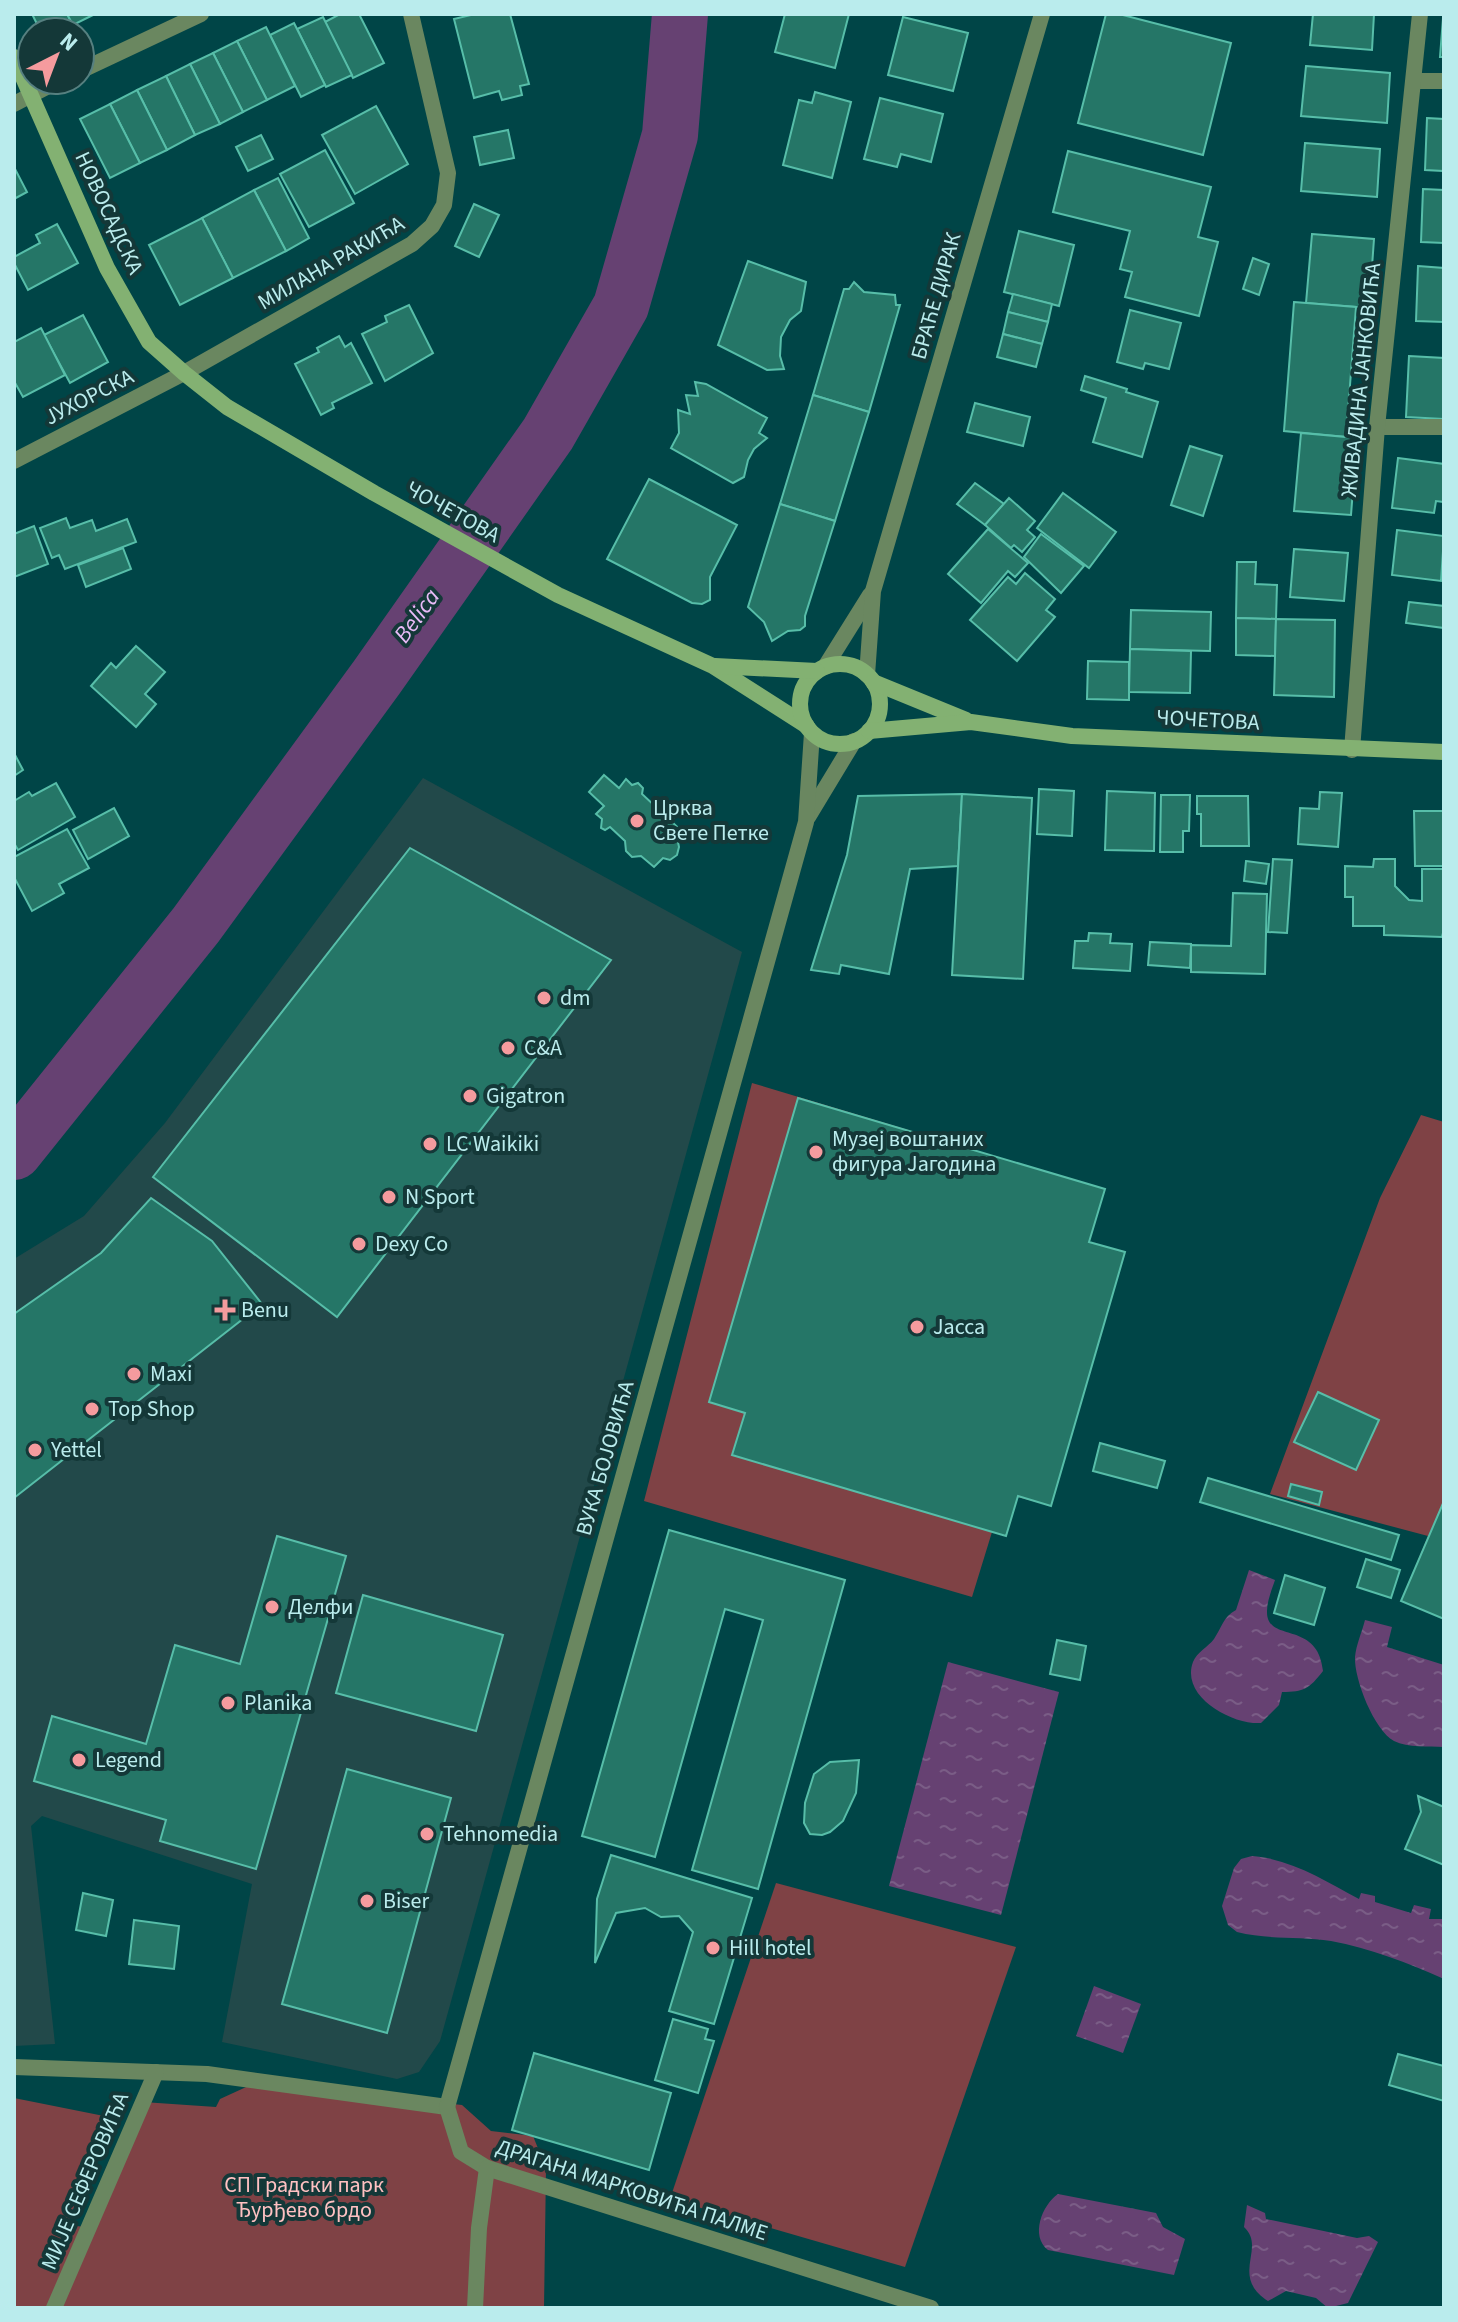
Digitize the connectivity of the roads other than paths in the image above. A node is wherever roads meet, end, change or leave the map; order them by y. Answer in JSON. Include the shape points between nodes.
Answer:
{"nodes":[{"id":1,"x":201,"y":14,"type":"edge"},
{"id":2,"x":411,"y":14,"type":"edge"},
{"id":3,"x":1042,"y":14,"type":"edge"},
{"id":4,"x":1420,"y":14,"type":"edge"},
{"id":5,"x":96,"y":63,"type":"edge"},
{"id":6,"x":1414,"y":81,"type":"junction"},
{"id":7,"x":1444,"y":81,"type":"edge"},
{"id":8,"x":32,"y":96,"type":"edge"},
{"id":9,"x":184,"y":373,"type":"junction"},
{"id":10,"x":1377,"y":427,"type":"junction"},
{"id":11,"x":1444,"y":427,"type":"edge"},
{"id":12,"x":14,"y":461,"type":"edge"},
{"id":13,"x":873,"y":591,"type":"junction"},
{"id":14,"x":713,"y":666,"type":"junction"},
{"id":15,"x":821,"y":669,"type":"junction"},
{"id":16,"x":870,"y":678,"type":"junction"},
{"id":17,"x":971,"y":722,"type":"junction"},
{"id":18,"x":810,"y":729,"type":"junction"},
{"id":19,"x":869,"y":731,"type":"junction"},
{"id":20,"x":854,"y":741,"type":"junction"},
{"id":21,"x":1352,"y":750,"type":"junction"},
{"id":22,"x":1444,"y":752,"type":"edge"},
{"id":23,"x":806,"y":822,"type":"junction"},
{"id":24,"x":14,"y":2067,"type":"edge"},
{"id":25,"x":156,"y":2072,"type":"junction"},
{"id":26,"x":447,"y":2107,"type":"junction"},
{"id":27,"x":487,"y":2168,"type":"junction"},
{"id":28,"x":54,"y":2308,"type":"edge"},
{"id":29,"x":475,"y":2308,"type":"edge"},
{"id":30,"x":931,"y":2308,"type":"edge"}],
"edges":[{"from":1,"to":5,"type":"street"},
{"from":2,"to":9,"type":"street","name":"МИЛАНА РАКИЋА","via":[[448,173],[444,205],[432,226],[412,244]]},
{"from":3,"to":13,"type":"street","name":"БРАЋЕ ДИРАК"},
{"from":4,"to":6,"type":"street","name":"ЖИВАДИНА ЈАНКОВИЋА"},
{"from":6,"to":7,"type":"street"},
{"from":6,"to":10,"type":"street","name":"ЖИВАДИНА ЈАНКОВИЋА"},
{"from":8,"to":9,"type":"street","name":"НОВОСАДСКА","via":[[107,268],[149,342]]},
{"from":9,"to":12,"type":"street","name":"ЈУХОРСКА"},
{"from":9,"to":14,"type":"street","name":"ЧОЧЕТОВА","via":[[227,407],[524,577]]},
{"from":10,"to":11,"type":"street"},
{"from":10,"to":21,"type":"street","name":"ЖИВАДИНА ЈАНКОВИЋА"},
{"from":13,"to":15,"type":"street","name":"БРАЋЕ ДИРАК"},
{"from":13,"to":16,"type":"street","name":"БРАЋЕ ДИРАК"},
{"from":14,"to":15,"type":"street","name":"ЧОЧЕТОВА"},
{"from":14,"to":18,"type":"street","name":"ЧОЧЕТОВА"},
{"from":15,"to":16,"type":"street","name":"ЧОЧЕТОВА","via":[[851,666]]},
{"from":15,"to":18,"type":"street","via":[[801,696],[802,716]]},
{"from":16,"to":17,"type":"street","name":"ЧОЧЕТОВА"},
{"from":16,"to":19,"type":"street","via":[[880,708]]},
{"from":17,"to":19,"type":"street","name":"ЧОЧЕТОВА"},
{"from":17,"to":21,"type":"street","name":"ЧОЧЕТОВА","via":[[1072,736]]},
{"from":18,"to":20,"type":"street","name":"ЧОЧЕТОВА","via":[[836,744]]},
{"from":18,"to":23,"type":"street","name":"ВУКА БОЈОВИЋА"},
{"from":19,"to":20,"type":"street","name":"ЧОЧЕТОВА"},
{"from":20,"to":23,"type":"street","name":"ВУКА БОЈОВИЋА"},
{"from":21,"to":22,"type":"street","name":"ЧОЧЕТОВА"},
{"from":23,"to":26,"type":"street","name":"ВУКА БОЈОВИЋА"},
{"from":24,"to":25,"type":"street"},
{"from":25,"to":26,"type":"street","via":[[207,2074]]},
{"from":25,"to":28,"type":"street","name":"МИЈЕ СЕФЕРОВИЋА"},
{"from":26,"to":27,"type":"street","name":"ДРАГАНА МАРКОВИЋА ПАЛМЕ","via":[[461,2152]]},
{"from":27,"to":29,"type":"street"},
{"from":27,"to":30,"type":"street","name":"ДРАГАНА МАРКОВИЋА ПАЛМЕ"}]}
